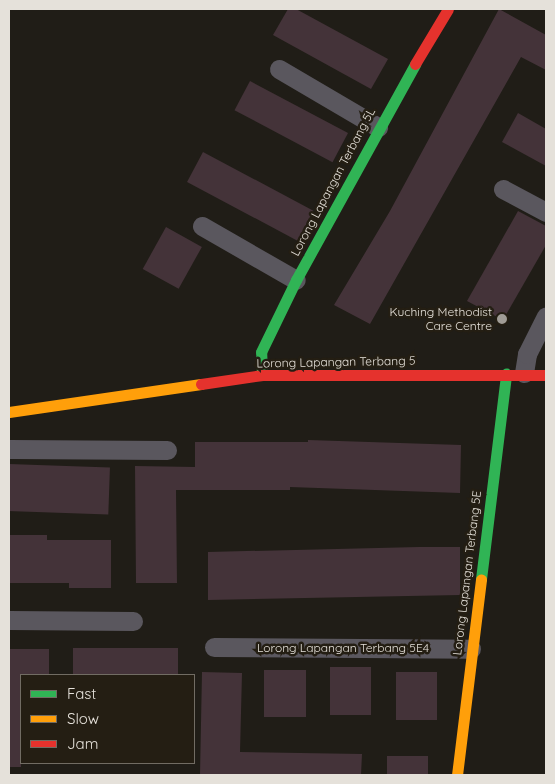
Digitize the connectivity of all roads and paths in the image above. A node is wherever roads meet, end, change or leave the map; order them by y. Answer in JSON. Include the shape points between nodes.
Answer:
{"nodes":[{"id":1,"x":448,"y":9,"type":"edge"},
{"id":2,"x":279,"y":69,"type":"dead end"},
{"id":3,"x":378,"y":127,"type":"junction"},
{"id":4,"x":503,"y":189,"type":"dead end"},
{"id":5,"x":546,"y":212,"type":"edge"},
{"id":6,"x":202,"y":226,"type":"dead end"},
{"id":7,"x":296,"y":280,"type":"junction"},
{"id":8,"x":546,"y":316,"type":"edge"},
{"id":9,"x":515,"y":374,"type":"junction"},
{"id":10,"x":262,"y":375,"type":"junction"},
{"id":11,"x":546,"y":375,"type":"edge"},
{"id":12,"x":9,"y":412,"type":"edge"},
{"id":13,"x":9,"y":449,"type":"edge"},
{"id":14,"x":167,"y":450,"type":"dead end"},
{"id":15,"x":9,"y":620,"type":"edge"},
{"id":16,"x":133,"y":621,"type":"dead end"},
{"id":17,"x":214,"y":647,"type":"dead end"},
{"id":18,"x":471,"y":649,"type":"junction"},
{"id":19,"x":457,"y":775,"type":"edge"}],
"edges":[{"from":1,"to":3,"type":"street","name":"Lorong Lapangan Terbang 5L"},
{"from":2,"to":3,"type":"street"},
{"from":3,"to":7,"type":"street","name":"Lorong Lapangan Terbang 5L"},
{"from":4,"to":5,"type":"street"},
{"from":6,"to":7,"type":"street"},
{"from":7,"to":10,"type":"street","name":"Lorong Lapangan Terbang 5L","via":[[261,352]]},
{"from":8,"to":9,"type":"street"},
{"from":9,"to":10,"type":"street","name":"Lorong Lapangan Terbang 5"},
{"from":9,"to":11,"type":"street","name":"Lorong Lapangan Terbang 5"},
{"from":9,"to":18,"type":"street","name":"Lorong Lapangan Terbang 5E"},
{"from":10,"to":12,"type":"street","name":"Lorong Lapangan Terbang 5"},
{"from":13,"to":14,"type":"street"},
{"from":15,"to":16,"type":"street"},
{"from":17,"to":18,"type":"street","name":"Lorong Lapangan Terbang 5E4"},
{"from":18,"to":19,"type":"street","name":"Lorong Lapangan Terbang 5E"}]}
